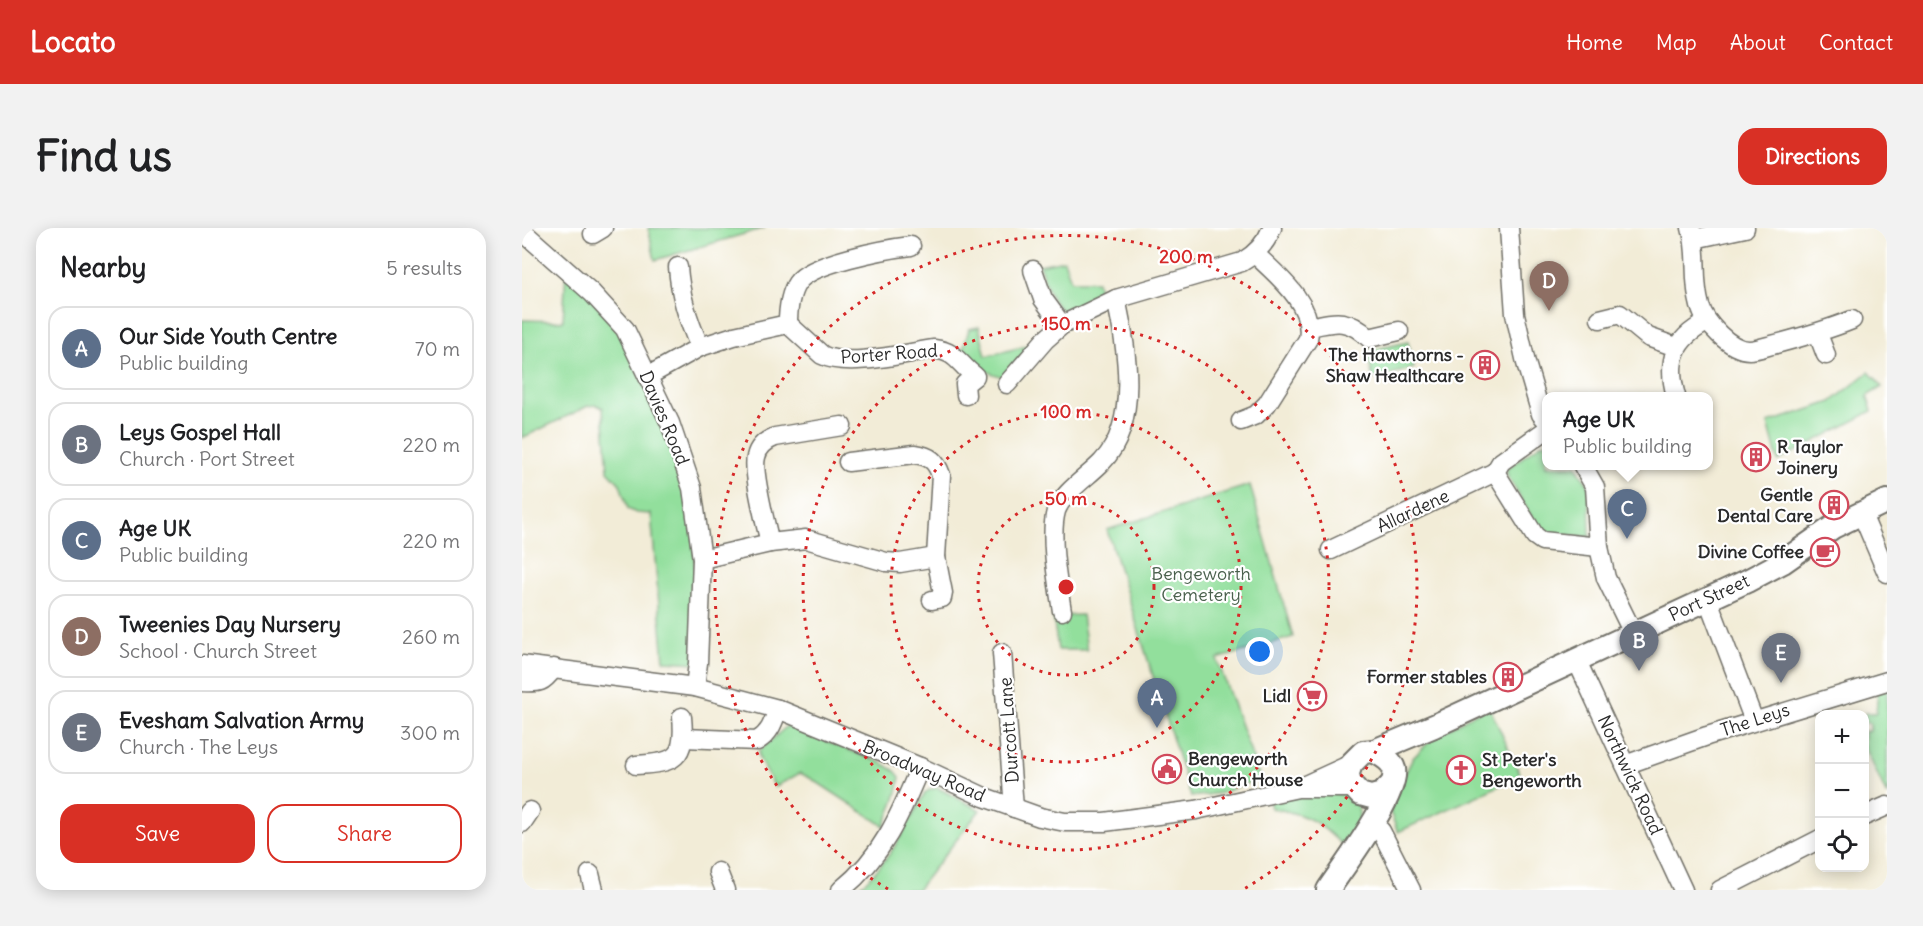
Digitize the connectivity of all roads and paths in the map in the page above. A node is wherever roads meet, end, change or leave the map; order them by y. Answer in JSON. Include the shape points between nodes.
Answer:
{"nodes":[{"id":1,"x":1272,"y":228,"type":"edge"},
{"id":2,"x":1509,"y":228,"type":"edge"},
{"id":3,"x":1745,"y":228,"type":"edge"},
{"id":4,"x":522,"y":231,"type":"edge"},
{"id":5,"x":1692,"y":233,"type":"edge"},
{"id":6,"x":911,"y":246,"type":"dead end"},
{"id":7,"x":1255,"y":254,"type":"junction"},
{"id":8,"x":1033,"y":270,"type":"dead end"},
{"id":9,"x":674,"y":276,"type":"dead end"},
{"id":10,"x":1116,"y":299,"type":"junction"},
{"id":11,"x":1600,"y":319,"type":"dead end"},
{"id":12,"x":1851,"y":320,"type":"dead end"},
{"id":13,"x":1707,"y":322,"type":"junction"},
{"id":14,"x":788,"y":324,"type":"junction"},
{"id":15,"x":1062,"y":326,"type":"junction"},
{"id":16,"x":1310,"y":327,"type":"junction"},
{"id":17,"x":1399,"y":331,"type":"dead end"},
{"id":18,"x":1818,"y":334,"type":"junction"},
{"id":19,"x":1676,"y":346,"type":"junction"},
{"id":20,"x":700,"y":347,"type":"junction"},
{"id":21,"x":1826,"y":355,"type":"dead end"},
{"id":22,"x":648,"y":376,"type":"junction"},
{"id":23,"x":1006,"y":384,"type":"dead end"},
{"id":24,"x":1675,"y":392,"type":"edge"},
{"id":25,"x":966,"y":395,"type":"dead end"},
{"id":26,"x":1542,"y":415,"type":"edge"},
{"id":27,"x":1241,"y":421,"type":"dead end"},
{"id":28,"x":842,"y":426,"type":"dead end"},
{"id":29,"x":1542,"y":433,"type":"edge"},
{"id":30,"x":849,"y":462,"type":"dead end"},
{"id":31,"x":1586,"y":470,"type":"edge"},
{"id":32,"x":1496,"y":472,"type":"junction"},
{"id":33,"x":1887,"y":501,"type":"edge"},
{"id":34,"x":1861,"y":512,"type":"junction"},
{"id":35,"x":770,"y":543,"type":"junction"},
{"id":36,"x":1599,"y":548,"type":"junction"},
{"id":37,"x":1332,"y":551,"type":"dead end"},
{"id":38,"x":936,"y":557,"type":"junction"},
{"id":39,"x":702,"y":558,"type":"junction"},
{"id":40,"x":1887,"y":573,"type":"edge"},
{"id":41,"x":932,"y":600,"type":"dead end"},
{"id":42,"x":1708,"y":600,"type":"junction"},
{"id":43,"x":1062,"y":611,"type":"dead end"},
{"id":44,"x":1634,"y":633,"type":"junction"},
{"id":45,"x":1002,"y":652,"type":"dead end"},
{"id":46,"x":1577,"y":661,"type":"junction"},
{"id":47,"x":522,"y":665,"type":"edge"},
{"id":48,"x":554,"y":668,"type":"junction"},
{"id":49,"x":1887,"y":681,"type":"edge"},
{"id":50,"x":522,"y":682,"type":"edge"},
{"id":51,"x":695,"y":687,"type":"junction"},
{"id":52,"x":778,"y":709,"type":"junction"},
{"id":53,"x":682,"y":717,"type":"dead end"},
{"id":54,"x":1754,"y":721,"type":"junction"},
{"id":55,"x":1426,"y":729,"type":"junction"},
{"id":56,"x":684,"y":738,"type":"junction"},
{"id":57,"x":1374,"y":751,"type":"junction"},
{"id":58,"x":1351,"y":764,"type":"junction"},
{"id":59,"x":636,"y":765,"type":"dead end"},
{"id":60,"x":1625,"y":765,"type":"junction"},
{"id":61,"x":920,"y":767,"type":"junction"},
{"id":62,"x":1392,"y":778,"type":"junction"},
{"id":63,"x":1298,"y":788,"type":"junction"},
{"id":64,"x":1357,"y":791,"type":"junction"},
{"id":65,"x":1887,"y":806,"type":"edge"},
{"id":66,"x":1014,"y":808,"type":"junction"},
{"id":67,"x":1869,"y":814,"type":"edge"},
{"id":68,"x":1370,"y":828,"type":"junction"},
{"id":69,"x":1815,"y":842,"type":"edge"},
{"id":70,"x":718,"y":872,"type":"dead end"},
{"id":71,"x":725,"y":890,"type":"edge"},
{"id":72,"x":841,"y":890,"type":"edge"},
{"id":73,"x":1328,"y":890,"type":"edge"},
{"id":74,"x":1411,"y":890,"type":"edge"},
{"id":75,"x":1683,"y":890,"type":"edge"},
{"id":76,"x":1720,"y":890,"type":"edge"}],
"edges":[{"from":1,"to":7,"type":"street"},
{"from":2,"to":26,"type":"street","via":[[1515,314]]},
{"from":3,"to":5,"type":"street"},
{"from":4,"to":22,"type":"street","name":"Davies Road","via":[[610,311],[625,330]]},
{"from":5,"to":13,"type":"street","via":[[1694,280]]},
{"from":6,"to":14,"type":"street","via":[[812,271],[797,282],[792,293]]},
{"from":7,"to":10,"type":"street","via":[[1242,262]]},
{"from":7,"to":16,"type":"street","via":[[1293,293]]},
{"from":8,"to":15,"type":"street","via":[[1043,299]]},
{"from":9,"to":20,"type":"street"},
{"from":10,"to":15,"type":"street"},
{"from":10,"to":43,"type":"street","via":[[1127,370],[1123,423],[1113,449],[1064,497],[1055,514]]},
{"from":11,"to":19,"type":"street","via":[[1620,314],[1648,337]]},
{"from":12,"to":18,"type":"street"},
{"from":13,"to":18,"type":"street","via":[[1736,346],[1750,350]]},
{"from":13,"to":19,"type":"street"},
{"from":14,"to":20,"type":"street"},
{"from":14,"to":25,"type":"street","name":"Porter Road","via":[[822,355],[842,361],[946,350],[975,376],[965,384]]},
{"from":15,"to":23,"type":"street"},
{"from":16,"to":17,"type":"street","via":[[1345,322],[1358,327],[1369,338]]},
{"from":16,"to":27,"type":"street","via":[[1308,339],[1267,404],[1256,415]]},
{"from":18,"to":21,"type":"street"},
{"from":19,"to":24,"type":"street","via":[[1671,374]]},
{"from":20,"to":22,"type":"street"},
{"from":22,"to":39,"type":"street","name":"Davies Road","via":[[670,423],[692,488]]},
{"from":28,"to":35,"type":"street","via":[[775,437],[759,449],[755,459]]},
{"from":29,"to":32,"type":"street","via":[[1501,462]]},
{"from":30,"to":38,"type":"street","via":[[915,454],[934,461],[941,475]]},
{"from":31,"to":36,"type":"street","via":[[1595,487]]},
{"from":32,"to":36,"type":"street","via":[[1535,536],[1555,544]]},
{"from":32,"to":37,"type":"street","name":"Allardene"},
{"from":33,"to":34,"type":"main road","name":"Port Street"},
{"from":34,"to":40,"type":"street"},
{"from":34,"to":42,"type":"main road","name":"Port Street","via":[[1783,562]]},
{"from":35,"to":38,"type":"street","via":[[806,539],[893,563]]},
{"from":35,"to":39,"type":"street"},
{"from":36,"to":44,"type":"street","via":[[1606,578]]},
{"from":38,"to":41,"type":"street","via":[[944,594]]},
{"from":39,"to":51,"type":"street","name":"Davies Road"},
{"from":42,"to":44,"type":"main road","name":"Port Street"},
{"from":42,"to":54,"type":"street"},
{"from":44,"to":46,"type":"main road","name":"Port Street"},
{"from":45,"to":66,"type":"street","name":"Durcott Lane"},
{"from":46,"to":55,"type":"main road","name":"Port Street"},
{"from":46,"to":60,"type":"street","name":"Northwick Road"},
{"from":47,"to":48,"type":"street","name":"Broadway Road"},
{"from":48,"to":50,"type":"street","via":[[539,682]]},
{"from":48,"to":51,"type":"street","name":"Broadway Road"},
{"from":49,"to":54,"type":"street","name":"The Leys"},
{"from":51,"to":52,"type":"street","name":"Broadway Road"},
{"from":52,"to":56,"type":"street","via":[[771,729],[757,741]]},
{"from":52,"to":61,"type":"street","name":"Broadway Road"},
{"from":53,"to":56,"type":"street"},
{"from":54,"to":60,"type":"street","name":"The Leys"},
{"from":55,"to":57,"type":"main road","name":"Port Street"},
{"from":55,"to":62,"type":"main road","name":"Port Street"},
{"from":56,"to":59,"type":"street","via":[[679,752],[670,760]]},
{"from":57,"to":58,"type":"main road","via":[[1363,752]]},
{"from":57,"to":62,"type":"main road","via":[[1390,760]]},
{"from":58,"to":63,"type":"street","name":"Broadway Road"},
{"from":58,"to":64,"type":"main road","via":[[1349,782]]},
{"from":60,"to":75,"type":"street","name":"Northwick Road"},
{"from":61,"to":66,"type":"street","name":"Broadway Road"},
{"from":61,"to":72,"type":"street","via":[[886,841]]},
{"from":62,"to":64,"type":"main road","via":[[1382,794],[1371,797]]},
{"from":62,"to":68,"type":"main road","name":"Port Street","via":[[1383,808]]},
{"from":63,"to":64,"type":"street","name":"Broadway Road"},
{"from":63,"to":66,"type":"street","name":"Broadway Road","via":[[1196,810],[1104,822],[1065,822]]},
{"from":64,"to":68,"type":"main road"},
{"from":65,"to":67,"type":"street"},
{"from":68,"to":73,"type":"main road","name":"Port Street"},
{"from":68,"to":74,"type":"street","via":[[1381,831]]},
{"from":69,"to":76,"type":"street"},
{"from":70,"to":71,"type":"street"}]}
